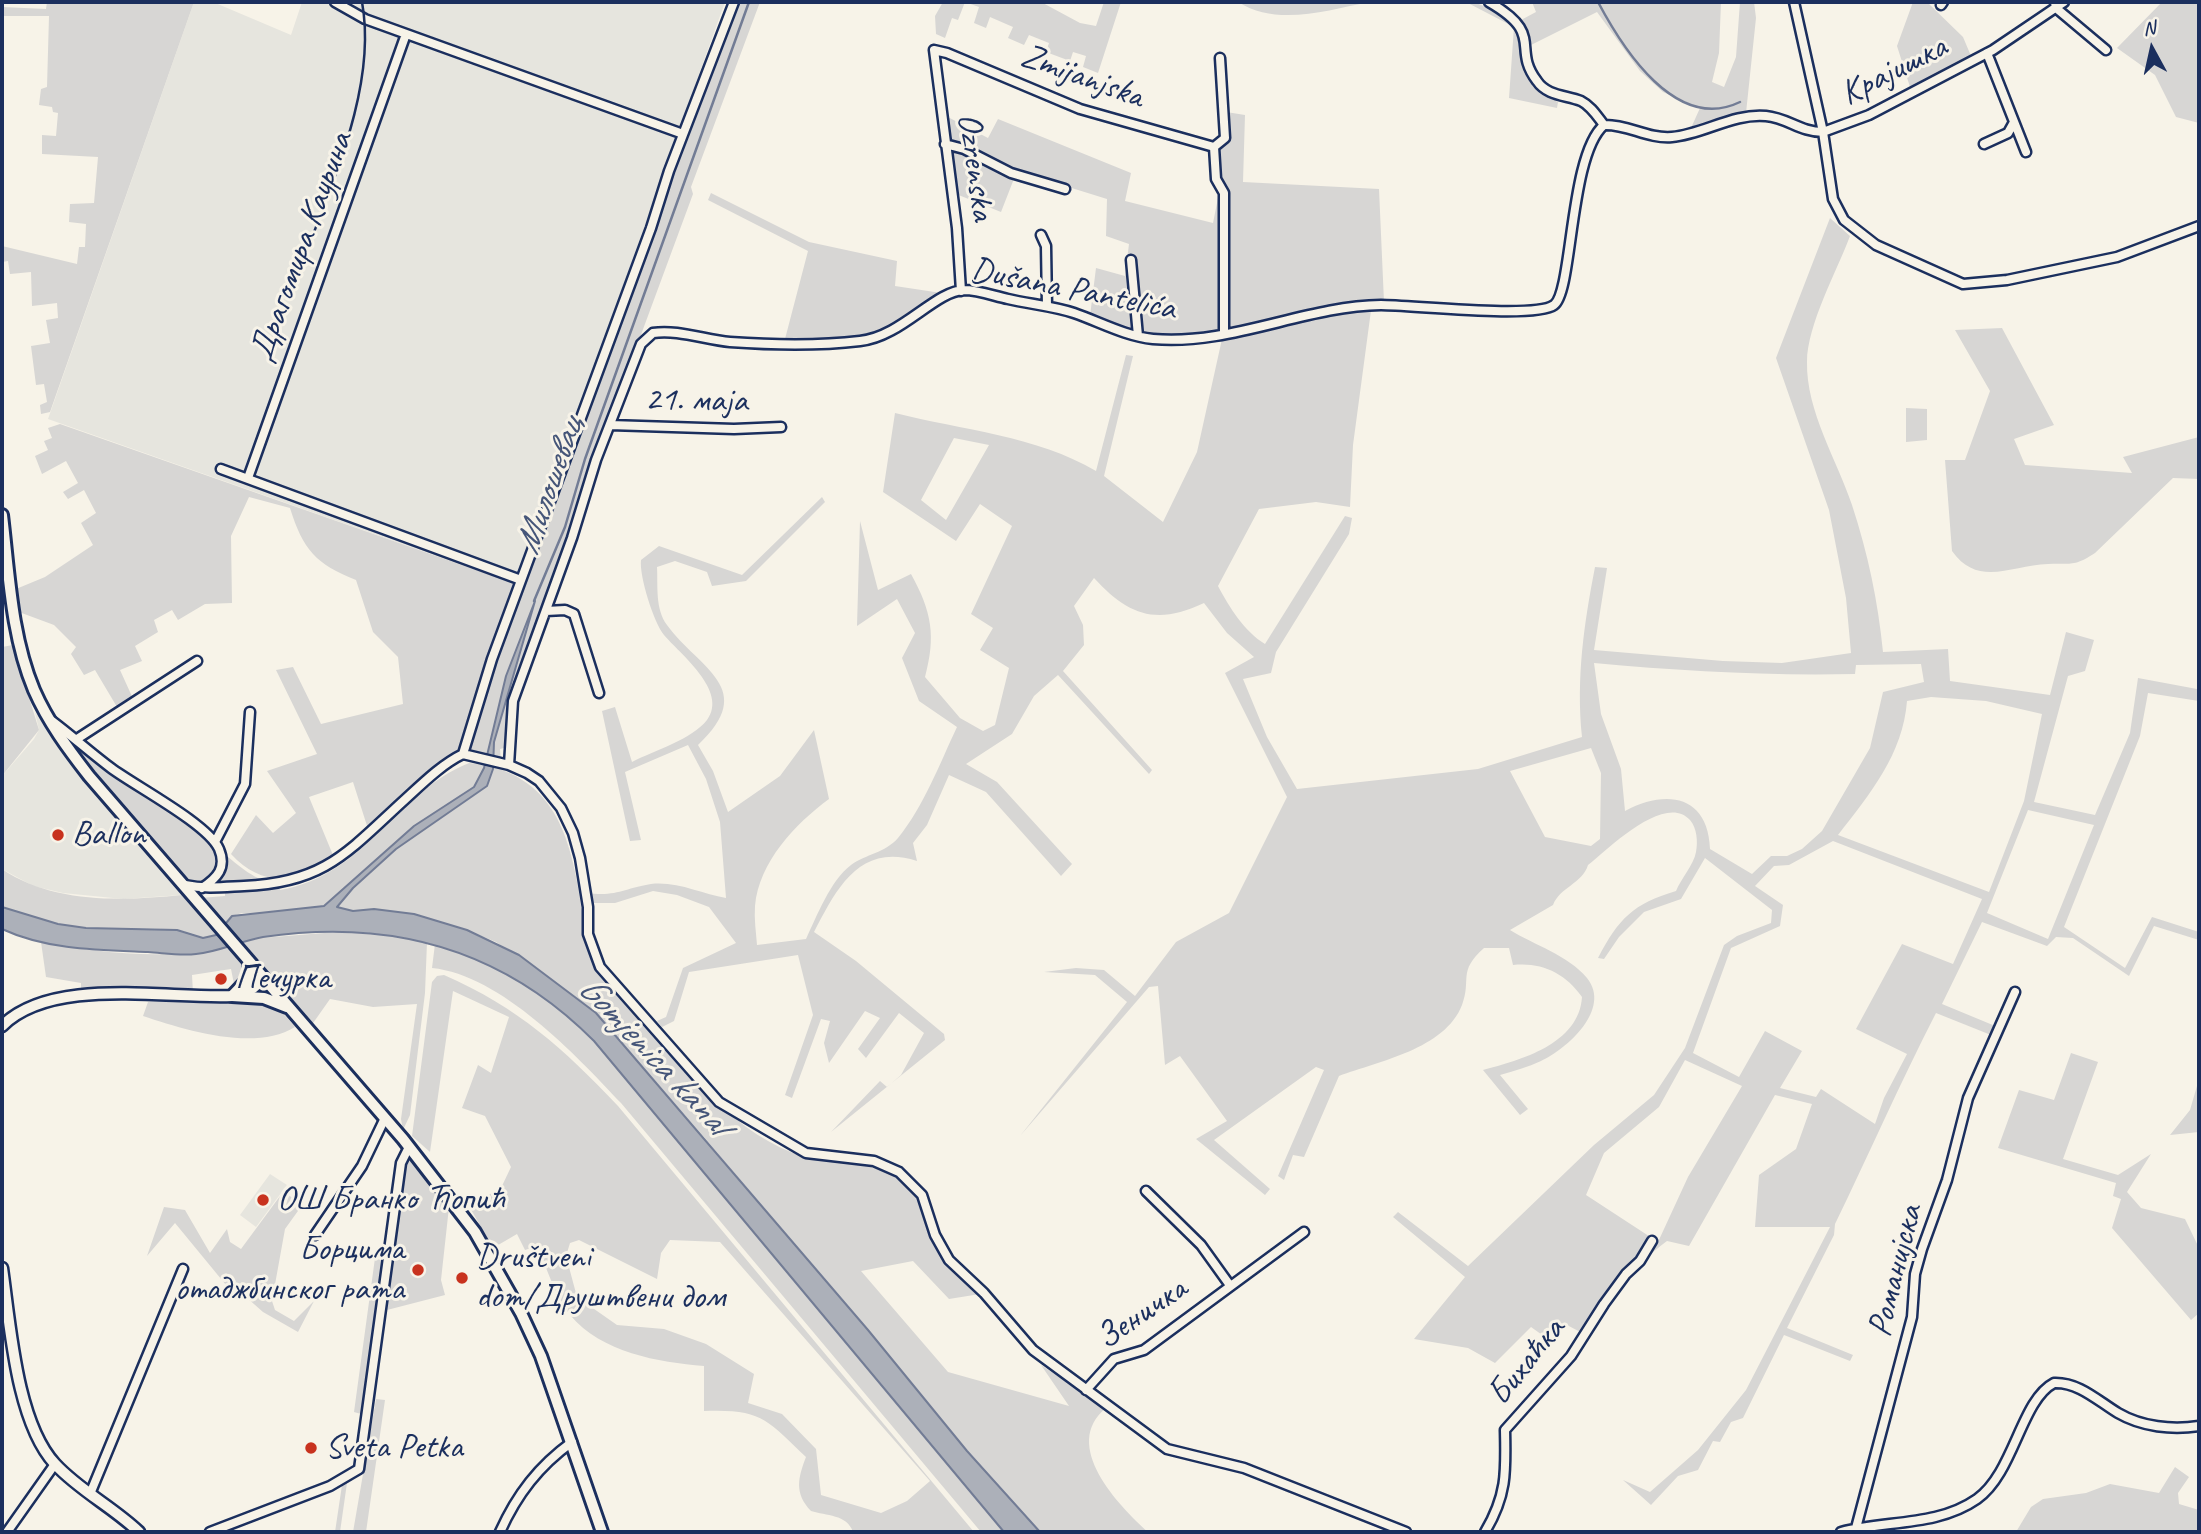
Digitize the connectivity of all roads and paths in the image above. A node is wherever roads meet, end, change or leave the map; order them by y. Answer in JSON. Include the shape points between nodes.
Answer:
{"nodes":[{"id":1,"x":335,"y":2,"type":"edge"},
{"id":2,"x":734,"y":2,"type":"edge"},
{"id":3,"x":1489,"y":2,"type":"edge"},
{"id":4,"x":1794,"y":2,"type":"edge"},
{"id":5,"x":2064,"y":2,"type":"edge"},
{"id":6,"x":2056,"y":5,"type":"edge"},
{"id":7,"x":406,"y":34,"type":"junction"},
{"id":8,"x":934,"y":50,"type":"joint"},
{"id":9,"x":2106,"y":50,"type":"dead end"},
{"id":10,"x":1987,"y":52,"type":"junction"},
{"id":11,"x":1220,"y":58,"type":"dead end"},
{"id":12,"x":2013,"y":124,"type":"junction"},
{"id":13,"x":1604,"y":125,"type":"junction"},
{"id":14,"x":1823,"y":132,"type":"junction"},
{"id":15,"x":683,"y":134,"type":"junction"},
{"id":16,"x":945,"y":144,"type":"junction"},
{"id":17,"x":1984,"y":144,"type":"dead end"},
{"id":18,"x":1214,"y":148,"type":"junction"},
{"id":19,"x":2026,"y":152,"type":"dead end"},
{"id":20,"x":1065,"y":189,"type":"dead end"},
{"id":21,"x":2199,"y":226,"type":"edge"},
{"id":22,"x":1041,"y":235,"type":"dead end"},
{"id":23,"x":1131,"y":260,"type":"dead end"},
{"id":24,"x":961,"y":291,"type":"junction"},
{"id":25,"x":1047,"y":306,"type":"junction"},
{"id":26,"x":1224,"y":332,"type":"junction"},
{"id":27,"x":1138,"y":336,"type":"junction"},
{"id":28,"x":610,"y":425,"type":"junction"},
{"id":29,"x":781,"y":427,"type":"dead end"},
{"id":30,"x":221,"y":469,"type":"dead end"},
{"id":31,"x":248,"y":478,"type":"junction"},
{"id":32,"x":2,"y":515,"type":"edge"},
{"id":33,"x":521,"y":580,"type":"junction"},
{"id":34,"x":547,"y":611,"type":"junction"},
{"id":35,"x":197,"y":661,"type":"dead end"},
{"id":36,"x":599,"y":693,"type":"dead end"},
{"id":37,"x":250,"y":712,"type":"dead end"},
{"id":38,"x":49,"y":719,"type":"junction"},
{"id":39,"x":78,"y":739,"type":"junction"},
{"id":40,"x":463,"y":754,"type":"junction"},
{"id":41,"x":505,"y":763,"type":"junction"},
{"id":42,"x":215,"y":842,"type":"junction"},
{"id":43,"x":185,"y":885,"type":"junction"},
{"id":44,"x":202,"y":888,"type":"junction"},
{"id":45,"x":249,"y":961,"type":"junction"},
{"id":46,"x":264,"y":978,"type":"junction"},
{"id":47,"x":2015,"y":992,"type":"dead end"},
{"id":48,"x":232,"y":996,"type":"junction"},
{"id":49,"x":291,"y":1009,"type":"junction"},
{"id":50,"x":2,"y":1026,"type":"edge"},
{"id":51,"x":385,"y":1118,"type":"junction"},
{"id":52,"x":409,"y":1147,"type":"junction"},
{"id":53,"x":1146,"y":1191,"type":"dead end"},
{"id":54,"x":1304,"y":1232,"type":"dead end"},
{"id":55,"x":314,"y":1235,"type":"dead end"},
{"id":56,"x":1652,"y":1241,"type":"dead end"},
{"id":57,"x":2,"y":1268,"type":"edge"},
{"id":58,"x":183,"y":1269,"type":"dead end"},
{"id":59,"x":1230,"y":1284,"type":"junction"},
{"id":60,"x":4,"y":1295,"type":"edge"},
{"id":61,"x":1086,"y":1390,"type":"junction"},
{"id":62,"x":2199,"y":1426,"type":"edge"},
{"id":63,"x":572,"y":1442,"type":"junction"},
{"id":64,"x":55,"y":1464,"type":"junction"},
{"id":65,"x":90,"y":1494,"type":"junction"},
{"id":66,"x":1856,"y":1528,"type":"junction"},
{"id":67,"x":7,"y":1532,"type":"edge"},
{"id":68,"x":139,"y":1532,"type":"edge"},
{"id":69,"x":210,"y":1532,"type":"edge"},
{"id":70,"x":500,"y":1532,"type":"edge"},
{"id":71,"x":602,"y":1532,"type":"edge"},
{"id":72,"x":1406,"y":1532,"type":"edge"},
{"id":73,"x":1485,"y":1532,"type":"edge"},
{"id":74,"x":1841,"y":1532,"type":"edge"}],
"edges":[{"from":1,"to":7,"type":"street"},
{"from":2,"to":15,"type":"street"},
{"from":3,"to":13,"type":"street","via":[[1521,26],[1538,84],[1582,102]]},
{"from":4,"to":14,"type":"street"},
{"from":5,"to":6,"type":"street","name":"Крајишка"},
{"from":6,"to":9,"type":"street"},
{"from":6,"to":10,"type":"street","name":"Крајишка"},
{"from":7,"to":15,"type":"street"},
{"from":7,"to":31,"type":"street","name":"Драгомира Каурина"},
{"from":8,"to":16,"type":"street","name":"Ozrenska"},
{"from":8,"to":18,"type":"street","name":"Zmijanjska","via":[[1080,109]]},
{"from":10,"to":12,"type":"street","name":"Крајишка"},
{"from":10,"to":14,"type":"street","name":"Крајишка","via":[[1869,115]]},
{"from":11,"to":18,"type":"street","via":[[1225,138]]},
{"from":12,"to":17,"type":"street","via":[[2008,133]]},
{"from":12,"to":19,"type":"street","name":"Крајишка"},
{"from":13,"to":14,"type":"street","via":[[1620,124],[1670,137],[1733,119],[1764,116],[1805,132]]},
{"from":13,"to":26,"type":"street","name":"Dušana Pantelića","via":[[1589,147],[1563,289],[1554,305],[1519,311],[1381,305]]},
{"from":14,"to":21,"type":"street","via":[[1833,199],[1844,220],[1876,245],[1963,284],[2007,281],[2118,257]]},
{"from":15,"to":33,"type":"street"},
{"from":16,"to":20,"type":"street","via":[[1011,173]]},
{"from":16,"to":24,"type":"street","name":"Ozrenska"},
{"from":18,"to":26,"type":"street","via":[[1216,178],[1224,193]]},
{"from":22,"to":25,"type":"street","via":[[1046,246]]},
{"from":23,"to":27,"type":"street"},
{"from":24,"to":25,"type":"street","name":"Dušana Pantelića"},
{"from":24,"to":28,"type":"street","name":"Dušana Pantelića","via":[[946,295],[890,333],[858,342],[730,342],[653,333],[640,344]]},
{"from":25,"to":27,"type":"street","name":"Dušana Pantelića"},
{"from":26,"to":27,"type":"street","name":"Dušana Pantelića","via":[[1167,340]]},
{"from":28,"to":29,"type":"street","name":"21. маја"},
{"from":28,"to":34,"type":"street","name":"Dušana Pantelića"},
{"from":30,"to":31,"type":"street"},
{"from":31,"to":33,"type":"street"},
{"from":32,"to":38,"type":"main road","via":[[19,640],[34,690]]},
{"from":33,"to":40,"type":"street"},
{"from":34,"to":36,"type":"street","via":[[574,614]]},
{"from":34,"to":41,"type":"street","name":"Dušana Pantelića","via":[[513,701]]},
{"from":35,"to":39,"type":"street"},
{"from":37,"to":42,"type":"street","via":[[246,784]]},
{"from":38,"to":39,"type":"street"},
{"from":38,"to":43,"type":"main road","via":[[89,776]]},
{"from":39,"to":42,"type":"street"},
{"from":40,"to":41,"type":"street"},
{"from":40,"to":44,"type":"street","via":[[421,785],[354,848],[320,871],[282,883]]},
{"from":41,"to":61,"type":"street","via":[[547,790],[573,833],[588,908],[588,934],[600,967],[710,1093],[732,1111],[806,1153],[874,1161],[900,1172],[922,1195],[949,1260],[1033,1350]]},
{"from":42,"to":44,"type":"street","via":[[222,869]]},
{"from":43,"to":44,"type":"street"},
{"from":43,"to":45,"type":"main road"},
{"from":45,"to":46,"type":"main road"},
{"from":45,"to":48,"type":"main road","via":[[250,976]]},
{"from":46,"to":48,"type":"street"},
{"from":46,"to":49,"type":"main road"},
{"from":47,"to":66,"type":"street","name":"Романијска","via":[[1968,1098],[1947,1180],[1922,1249],[1912,1317]]},
{"from":48,"to":49,"type":"main road","via":[[270,999]]},
{"from":48,"to":50,"type":"street","via":[[67,996],[22,1011]]},
{"from":49,"to":51,"type":"main road"},
{"from":51,"to":52,"type":"main road"},
{"from":51,"to":55,"type":"street","via":[[362,1166]]},
{"from":52,"to":63,"type":"main road","via":[[475,1233],[505,1282],[541,1356]]},
{"from":52,"to":69,"type":"street","via":[[401,1163],[359,1469],[330,1486]]},
{"from":53,"to":59,"type":"street","name":"Зеничка","via":[[1200,1245]]},
{"from":54,"to":59,"type":"street","name":"Зеничка"},
{"from":56,"to":73,"type":"street","name":"Бихаћка","via":[[1571,1356],[1505,1430],[1506,1482],[1499,1508]]},
{"from":57,"to":60,"type":"street"},
{"from":58,"to":65,"type":"street"},
{"from":59,"to":61,"type":"street","name":"Зеничка","via":[[1144,1350],[1114,1359]]},
{"from":60,"to":64,"type":"street","via":[[27,1405],[38,1437]]},
{"from":61,"to":72,"type":"street","via":[[1167,1449],[1244,1468]]},
{"from":62,"to":66,"type":"street","via":[[2139,1422],[2077,1387],[2054,1383],[2039,1395],[2004,1467],[1975,1500],[1930,1518]]},
{"from":63,"to":70,"type":"street","via":[[547,1460],[524,1487]]},
{"from":63,"to":71,"type":"main road"},
{"from":64,"to":65,"type":"street"},
{"from":64,"to":67,"type":"street"},
{"from":65,"to":68,"type":"street"},
{"from":66,"to":74,"type":"street"}]}
